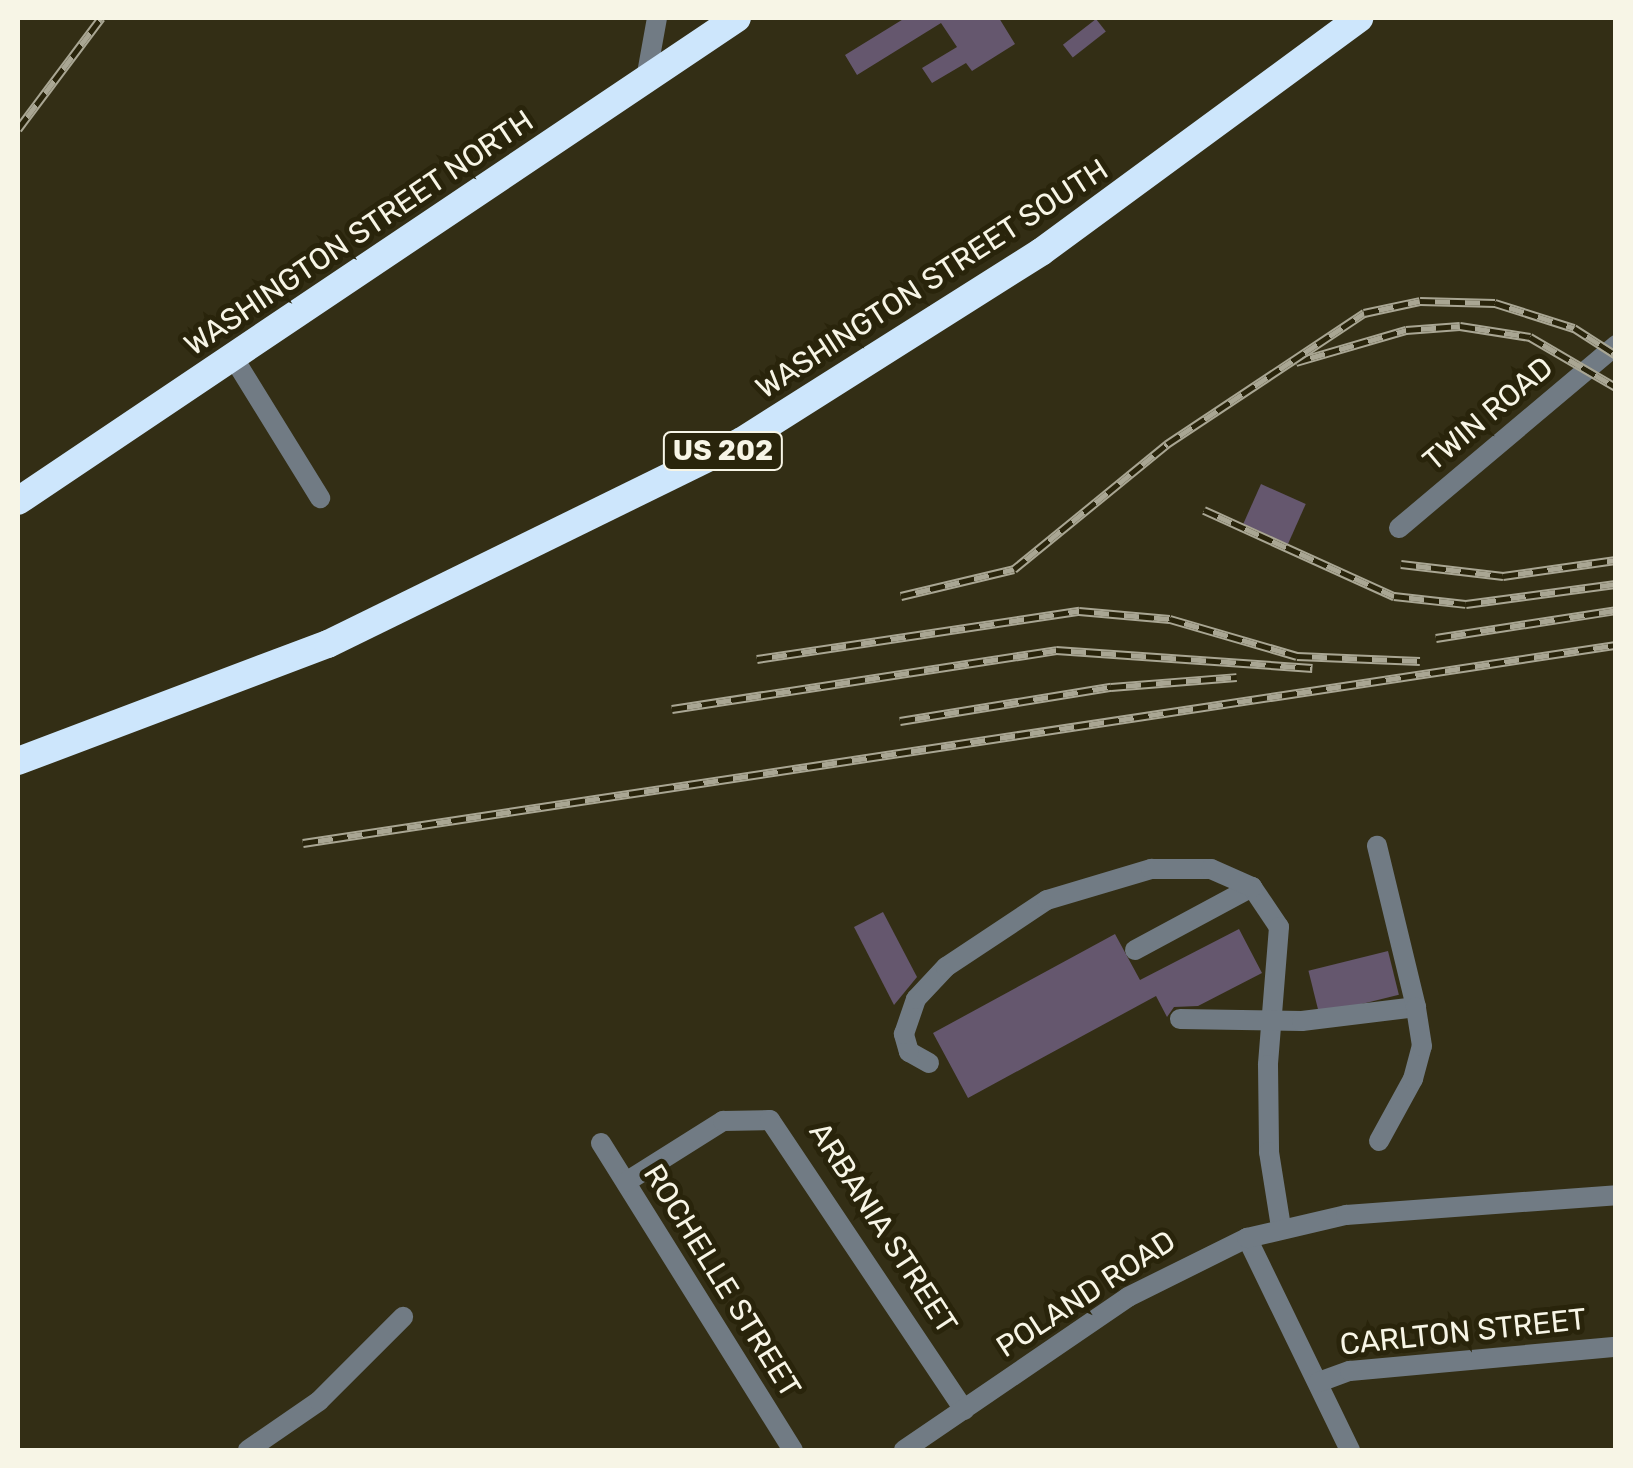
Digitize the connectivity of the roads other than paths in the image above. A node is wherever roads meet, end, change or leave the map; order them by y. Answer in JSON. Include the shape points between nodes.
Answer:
{"nodes":[{"id":1,"x":656,"y":18,"type":"edge"},
{"id":2,"x":736,"y":18,"type":"edge"},
{"id":3,"x":1359,"y":18,"type":"edge"},
{"id":4,"x":646,"y":79,"type":"junction"},
{"id":5,"x":1616,"y":345,"type":"edge"},
{"id":6,"x":232,"y":356,"type":"junction"},
{"id":7,"x":320,"y":498,"type":"dead end"},
{"id":8,"x":18,"y":501,"type":"edge"},
{"id":9,"x":1399,"y":528,"type":"dead end"},
{"id":10,"x":18,"y":761,"type":"edge"},
{"id":11,"x":1377,"y":846,"type":"dead end"},
{"id":12,"x":1252,"y":887,"type":"junction"},
{"id":13,"x":1135,"y":950,"type":"dead end"},
{"id":14,"x":1416,"y":1007,"type":"junction"},
{"id":15,"x":1180,"y":1019,"type":"dead end"},
{"id":16,"x":1274,"y":1020,"type":"junction"},
{"id":17,"x":929,"y":1063,"type":"dead end"},
{"id":18,"x":1379,"y":1141,"type":"dead end"},
{"id":19,"x":602,"y":1142,"type":"dead end"},
{"id":20,"x":626,"y":1182,"type":"junction"},
{"id":21,"x":1616,"y":1195,"type":"edge"},
{"id":22,"x":1281,"y":1227,"type":"junction"},
{"id":23,"x":1246,"y":1238,"type":"junction"},
{"id":24,"x":404,"y":1318,"type":"dead end"},
{"id":25,"x":1616,"y":1347,"type":"edge"},
{"id":26,"x":1319,"y":1382,"type":"junction"},
{"id":27,"x":964,"y":1410,"type":"junction"},
{"id":28,"x":248,"y":1450,"type":"edge"},
{"id":29,"x":793,"y":1450,"type":"edge"},
{"id":30,"x":904,"y":1450,"type":"edge"},
{"id":31,"x":1350,"y":1450,"type":"edge"}],
"edges":[{"from":1,"to":4,"type":"street"},
{"from":2,"to":4,"type":"highway","name":"WASHINGTON STREET NORTH"},
{"from":3,"to":10,"type":"highway","name":"WASHINGTON STREET SOUTH","number":"US 202","via":[[1042,252],[742,441],[360,630]]},
{"from":4,"to":6,"type":"highway","name":"WASHINGTON STREET NORTH"},
{"from":5,"to":9,"type":"street","name":"TWIN ROAD"},
{"from":6,"to":7,"type":"street"},
{"from":6,"to":8,"type":"highway","name":"WASHINGTON STREET NORTH"},
{"from":11,"to":14,"type":"street"},
{"from":12,"to":13,"type":"street"},
{"from":12,"to":16,"type":"street","via":[[1278,928]]},
{"from":12,"to":17,"type":"street","via":[[1211,869],[1152,870],[1046,900],[946,967],[916,999],[904,1034],[910,1052]]},
{"from":14,"to":16,"type":"street"},
{"from":14,"to":18,"type":"street","via":[[1422,1046],[1413,1079]]},
{"from":15,"to":16,"type":"street"},
{"from":16,"to":22,"type":"street","via":[[1269,1152]]},
{"from":19,"to":20,"type":"street","name":"ROCHELLE STREET"},
{"from":20,"to":27,"type":"street","name":"ARBANIA STREET","via":[[723,1121],[770,1120]]},
{"from":20,"to":29,"type":"street","name":"ROCHELLE STREET"},
{"from":21,"to":22,"type":"street","name":"POLAND ROAD","via":[[1404,1209]]},
{"from":22,"to":23,"type":"street","name":"POLAND ROAD"},
{"from":23,"to":26,"type":"street"},
{"from":23,"to":27,"type":"street","name":"POLAND ROAD","via":[[1168,1272]]},
{"from":24,"to":28,"type":"street","via":[[319,1401]]},
{"from":25,"to":26,"type":"street","name":"CARLTON STREET","via":[[1350,1371]]},
{"from":26,"to":31,"type":"street"},
{"from":27,"to":30,"type":"street","name":"POLAND ROAD"}]}
